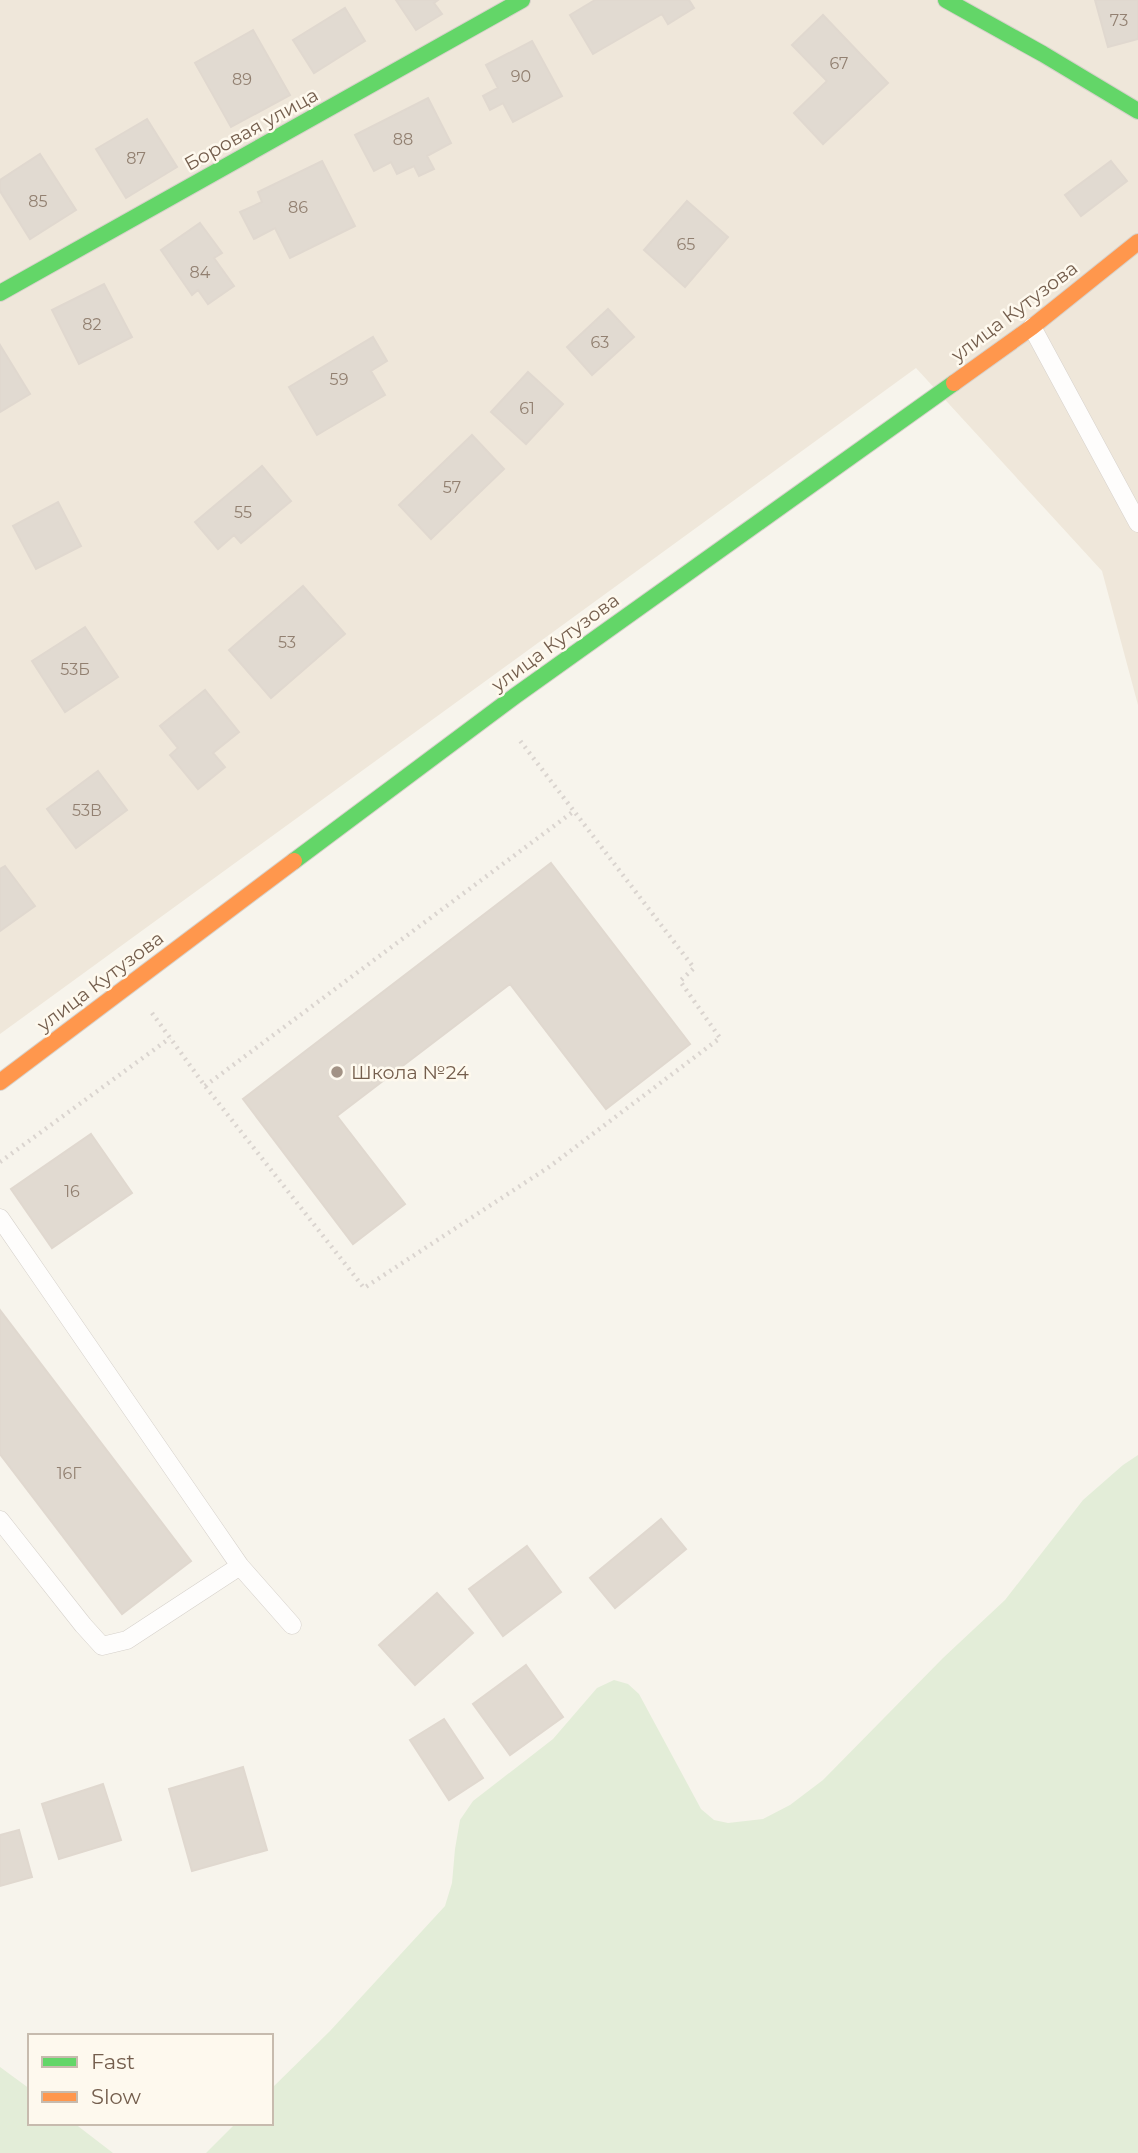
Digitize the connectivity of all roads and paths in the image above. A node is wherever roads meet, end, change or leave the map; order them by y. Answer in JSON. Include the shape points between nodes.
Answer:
{"nodes":[{"id":1,"x":522,"y":0,"type":"edge"},
{"id":2,"x":946,"y":0,"type":"edge"},
{"id":3,"x":1138,"y":111,"type":"edge"},
{"id":4,"x":1138,"y":242,"type":"edge"},
{"id":5,"x":0,"y":293,"type":"edge"},
{"id":6,"x":1032,"y":327,"type":"junction"},
{"id":7,"x":1138,"y":523,"type":"edge"},
{"id":8,"x":497,"y":710,"type":"junction"},
{"id":9,"x":573,"y":811,"type":"junction"},
{"id":10,"x":131,"y":984,"type":"junction"},
{"id":11,"x":170,"y":1038,"type":"junction"},
{"id":12,"x":4,"y":1072,"type":"edge"},
{"id":13,"x":205,"y":1086,"type":"junction"},
{"id":14,"x":0,"y":1162,"type":"edge"},
{"id":15,"x":0,"y":1218,"type":"edge"},
{"id":16,"x":0,"y":1520,"type":"edge"},
{"id":17,"x":240,"y":1566,"type":"junction"},
{"id":18,"x":292,"y":1625,"type":"dead end"}],
"edges":[{"from":1,"to":5,"type":"main road","name":"Боровая улица"},
{"from":2,"to":3,"type":"main road"},
{"from":4,"to":6,"type":"main road","name":"улица Кутузова"},
{"from":6,"to":7,"type":"lane"},
{"from":6,"to":8,"type":"main road","name":"улица Кутузова"},
{"from":8,"to":9,"type":"path"},
{"from":8,"to":10,"type":"main road","name":"улица Кутузова"},
{"from":9,"to":13,"type":"path"},
{"from":9,"to":13,"type":"path","via":[[694,968],[680,981],[720,1038],[549,1167],[364,1288]]},
{"from":10,"to":11,"type":"path"},
{"from":10,"to":12,"type":"main road","name":"улица Кутузова"},
{"from":11,"to":13,"type":"path"},
{"from":11,"to":14,"type":"path"},
{"from":15,"to":17,"type":"lane"},
{"from":16,"to":17,"type":"lane","via":[[102,1646],[127,1640]]},
{"from":17,"to":18,"type":"lane"}]}
